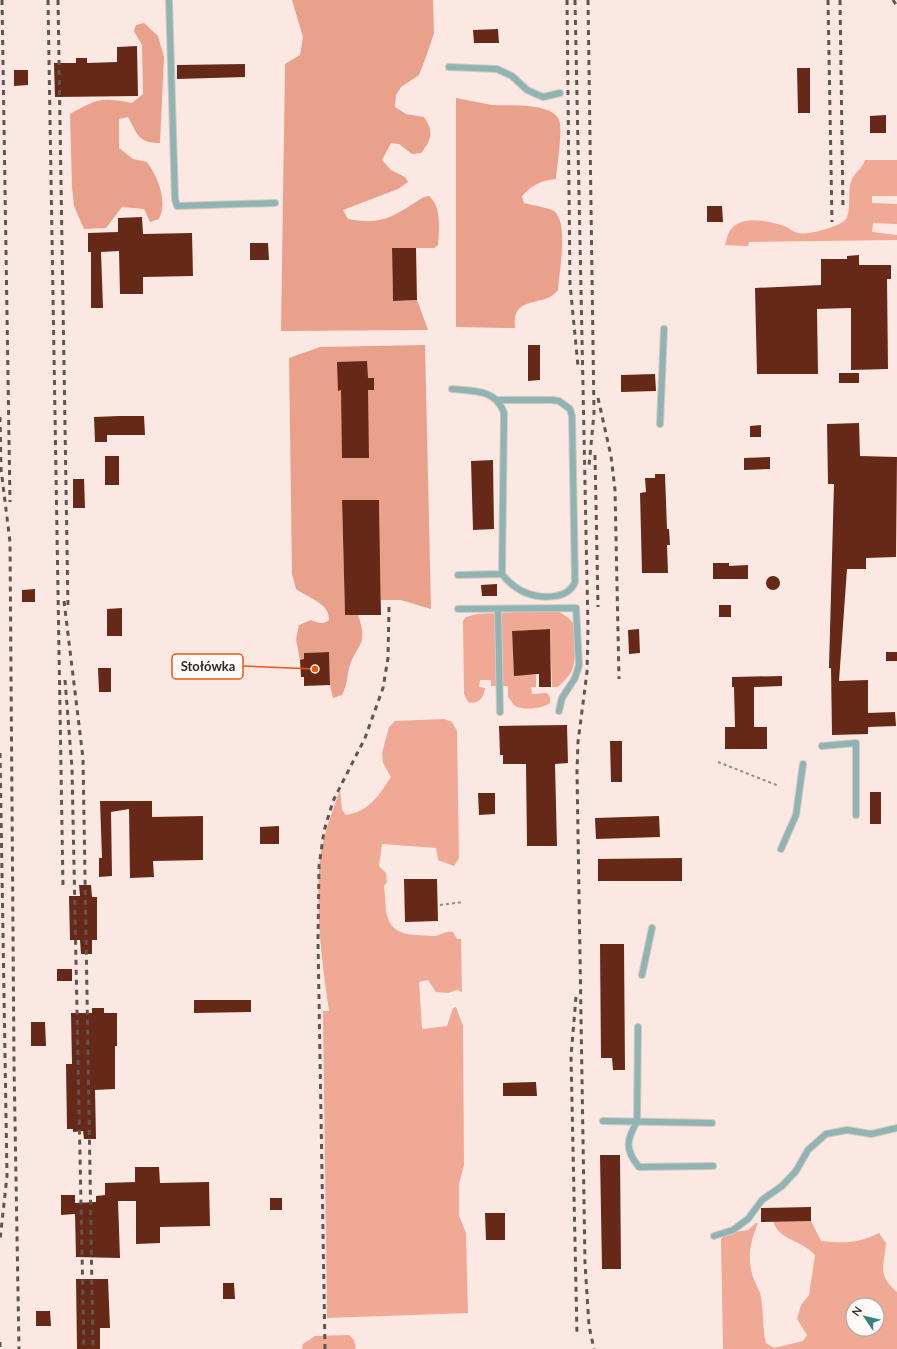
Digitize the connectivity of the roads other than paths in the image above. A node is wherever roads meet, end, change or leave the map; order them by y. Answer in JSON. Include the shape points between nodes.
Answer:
{"nodes":[{"id":1,"x":169,"y":0,"type":"edge"},
{"id":2,"x":448,"y":67,"type":"dead end"},
{"id":3,"x":560,"y":93,"type":"dead end"},
{"id":4,"x":275,"y":203,"type":"dead end"},
{"id":5,"x":664,"y":329,"type":"dead end"},
{"id":6,"x":452,"y":390,"type":"dead end"},
{"id":7,"x":497,"y":400,"type":"junction"},
{"id":8,"x":660,"y":424,"type":"dead end"},
{"id":9,"x":502,"y":574,"type":"junction"},
{"id":10,"x":458,"y":575,"type":"dead end"},
{"id":11,"x":458,"y":609,"type":"dead end"},
{"id":12,"x":498,"y":609,"type":"junction"},
{"id":13,"x":559,"y":711,"type":"dead end"},
{"id":14,"x":500,"y":712,"type":"dead end"},
{"id":15,"x":822,"y":746,"type":"dead end"},
{"id":16,"x":803,"y":764,"type":"dead end"},
{"id":17,"x":856,"y":815,"type":"dead end"},
{"id":18,"x":781,"y":849,"type":"dead end"},
{"id":19,"x":652,"y":928,"type":"dead end"},
{"id":20,"x":642,"y":976,"type":"dead end"},
{"id":21,"x":638,"y":1027,"type":"dead end"},
{"id":22,"x":603,"y":1121,"type":"dead end"},
{"id":23,"x":637,"y":1122,"type":"junction"},
{"id":24,"x":712,"y":1123,"type":"dead end"},
{"id":25,"x":897,"y":1128,"type":"edge"},
{"id":26,"x":713,"y":1166,"type":"dead end"},
{"id":27,"x":714,"y":1236,"type":"dead end"}],
"edges":[{"from":1,"to":4,"type":"lane","via":[[177,206]]},
{"from":2,"to":3,"type":"lane","via":[[497,69],[512,76],[527,90],[542,98]]},
{"from":5,"to":8,"type":"lane"},
{"from":6,"to":7,"type":"lane","via":[[486,392]]},
{"from":7,"to":9,"type":"lane","via":[[504,413]]},
{"from":7,"to":9,"type":"lane","via":[[559,402],[570,409],[572,416],[575,582],[573,587],[560,596],[536,596],[516,588]]},
{"from":9,"to":10,"type":"lane"},
{"from":11,"to":12,"type":"lane"},
{"from":12,"to":13,"type":"lane","via":[[576,608],[579,665],[575,678],[562,698]]},
{"from":12,"to":14,"type":"lane"},
{"from":15,"to":17,"type":"lane","via":[[856,742]]},
{"from":16,"to":18,"type":"lane","via":[[796,815]]},
{"from":19,"to":20,"type":"lane"},
{"from":21,"to":23,"type":"lane"},
{"from":22,"to":23,"type":"lane"},
{"from":23,"to":24,"type":"lane"},
{"from":23,"to":26,"type":"lane","via":[[630,1133],[628,1146],[632,1158],[639,1167]]},
{"from":25,"to":27,"type":"lane","via":[[871,1134],[847,1130],[826,1134],[808,1150],[796,1171],[782,1186],[762,1200],[748,1219],[733,1230]]}]}
